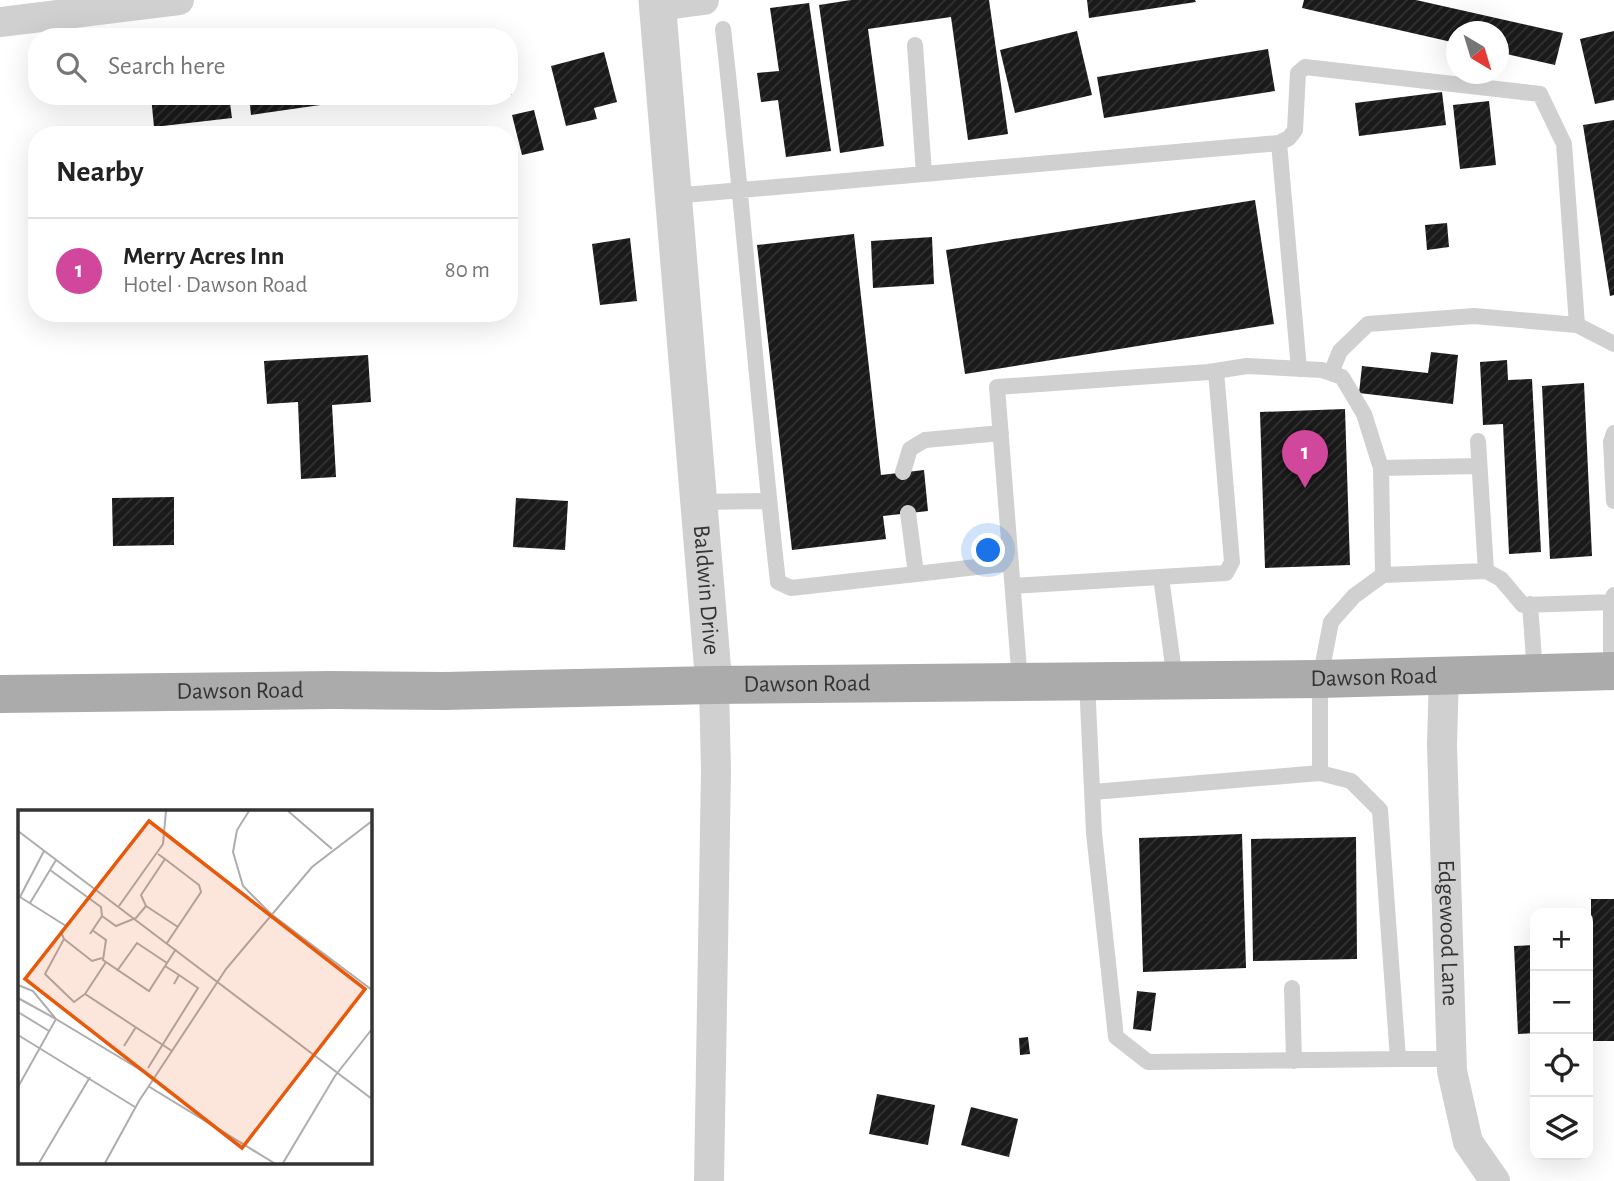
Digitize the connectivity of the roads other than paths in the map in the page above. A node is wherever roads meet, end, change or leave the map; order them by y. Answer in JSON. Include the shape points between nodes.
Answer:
{"nodes":[{"id":1,"x":179,"y":0,"type":"edge"},
{"id":2,"x":704,"y":0,"type":"edge"},
{"id":3,"x":657,"y":3,"type":"edge"},
{"id":4,"x":0,"y":22,"type":"edge"},
{"id":5,"x":723,"y":29,"type":"dead end"},
{"id":6,"x":915,"y":45,"type":"dead end"},
{"id":7,"x":1279,"y":143,"type":"junction"},
{"id":8,"x":924,"y":174,"type":"junction"},
{"id":9,"x":741,"y":190,"type":"junction"},
{"id":10,"x":673,"y":196,"type":"junction"},
{"id":11,"x":1577,"y":325,"type":"junction"},
{"id":12,"x":1614,"y":344,"type":"edge"},
{"id":13,"x":1299,"y":369,"type":"junction"},
{"id":14,"x":1216,"y":370,"type":"junction"},
{"id":15,"x":1331,"y":373,"type":"junction"},
{"id":16,"x":1001,"y":433,"type":"junction"},
{"id":17,"x":1614,"y":433,"type":"edge"},
{"id":18,"x":1478,"y":441,"type":"dead end"},
{"id":19,"x":1479,"y":466,"type":"junction"},
{"id":20,"x":1381,"y":468,"type":"junction"},
{"id":21,"x":903,"y":472,"type":"dead end"},
{"id":22,"x":1614,"y":500,"type":"edge"},
{"id":23,"x":769,"y":501,"type":"junction"},
{"id":24,"x":699,"y":502,"type":"junction"},
{"id":25,"x":908,"y":513,"type":"dead end"},
{"id":26,"x":1011,"y":563,"type":"junction"},
{"id":27,"x":1486,"y":571,"type":"junction"},
{"id":28,"x":916,"y":574,"type":"junction"},
{"id":29,"x":1383,"y":575,"type":"junction"},
{"id":30,"x":1161,"y":577,"type":"junction"},
{"id":31,"x":1013,"y":586,"type":"junction"},
{"id":32,"x":1613,"y":600,"type":"edge"},
{"id":33,"x":1530,"y":604,"type":"junction"},
{"id":34,"x":1612,"y":671,"type":"edge"},
{"id":35,"x":1535,"y":673,"type":"junction"},
{"id":36,"x":1444,"y":674,"type":"junction"},
{"id":37,"x":1321,"y":679,"type":"junction"},
{"id":38,"x":1175,"y":680,"type":"junction"},
{"id":39,"x":1087,"y":681,"type":"junction"},
{"id":40,"x":1020,"y":682,"type":"junction"},
{"id":41,"x":714,"y":685,"type":"junction"},
{"id":42,"x":0,"y":694,"type":"edge"},
{"id":43,"x":1320,"y":774,"type":"junction"},
{"id":44,"x":1093,"y":792,"type":"junction"},
{"id":45,"x":1292,"y":988,"type":"dead end"},
{"id":46,"x":1398,"y":1059,"type":"junction"},
{"id":47,"x":1452,"y":1059,"type":"junction"},
{"id":48,"x":1294,"y":1061,"type":"junction"},
{"id":49,"x":709,"y":1181,"type":"edge"},
{"id":50,"x":1495,"y":1181,"type":"edge"}],
"edges":[{"from":1,"to":4,"type":"street"},
{"from":2,"to":3,"type":"street"},
{"from":3,"to":10,"type":"street","name":"Baldwin Drive"},
{"from":5,"to":9,"type":"lane"},
{"from":6,"to":8,"type":"lane"},
{"from":7,"to":8,"type":"lane"},
{"from":7,"to":11,"type":"lane","via":[[1295,130],[1298,73],[1305,67],[1540,93],[1564,144]]},
{"from":7,"to":13,"type":"lane"},
{"from":8,"to":9,"type":"lane"},
{"from":9,"to":10,"type":"lane"},
{"from":9,"to":23,"type":"lane"},
{"from":10,"to":24,"type":"street","name":"Baldwin Drive"},
{"from":11,"to":12,"type":"lane"},
{"from":11,"to":15,"type":"lane","via":[[1474,316],[1368,324],[1340,351]]},
{"from":13,"to":14,"type":"lane","via":[[1247,366]]},
{"from":13,"to":15,"type":"lane"},
{"from":14,"to":16,"type":"lane","via":[[998,387]]},
{"from":14,"to":30,"type":"lane","via":[[1232,562],[1226,573]]},
{"from":15,"to":20,"type":"lane","via":[[1342,377],[1364,414]]},
{"from":16,"to":21,"type":"lane","via":[[925,440],[910,449]]},
{"from":16,"to":26,"type":"lane"},
{"from":17,"to":22,"type":"lane"},
{"from":18,"to":19,"type":"lane"},
{"from":19,"to":20,"type":"lane"},
{"from":19,"to":27,"type":"lane"},
{"from":20,"to":29,"type":"lane"},
{"from":23,"to":24,"type":"lane"},
{"from":23,"to":28,"type":"lane","via":[[778,582],[791,587]]},
{"from":24,"to":41,"type":"street","name":"Baldwin Drive"},
{"from":25,"to":28,"type":"lane"},
{"from":26,"to":28,"type":"lane"},
{"from":26,"to":31,"type":"lane"},
{"from":27,"to":29,"type":"lane"},
{"from":27,"to":33,"type":"lane","via":[[1501,579],[1523,605]]},
{"from":29,"to":37,"type":"lane","via":[[1354,596],[1331,622]]},
{"from":30,"to":31,"type":"lane"},
{"from":30,"to":38,"type":"lane"},
{"from":31,"to":40,"type":"lane"},
{"from":32,"to":33,"type":"lane"},
{"from":32,"to":34,"type":"lane"},
{"from":33,"to":35,"type":"lane"},
{"from":34,"to":35,"type":"main road","name":"Dawson Road"},
{"from":35,"to":36,"type":"main road","name":"Dawson Road"},
{"from":36,"to":37,"type":"main road","name":"Dawson Road"},
{"from":36,"to":47,"type":"street","name":"Edgewood Lane"},
{"from":37,"to":38,"type":"main road","name":"Dawson Road"},
{"from":37,"to":43,"type":"lane"},
{"from":38,"to":39,"type":"main road","name":"Dawson Road"},
{"from":39,"to":40,"type":"main road","name":"Dawson Road"},
{"from":39,"to":44,"type":"lane"},
{"from":40,"to":41,"type":"main road","name":"Dawson Road"},
{"from":41,"to":42,"type":"main road","name":"Dawson Road"},
{"from":41,"to":49,"type":"street","name":"Baldwin Drive"},
{"from":43,"to":44,"type":"lane"},
{"from":43,"to":46,"type":"lane","via":[[1351,781],[1380,810]]},
{"from":44,"to":48,"type":"lane","via":[[1116,1037],[1148,1062]]},
{"from":45,"to":48,"type":"lane"},
{"from":46,"to":47,"type":"lane"},
{"from":46,"to":48,"type":"lane"},
{"from":47,"to":50,"type":"street","name":"Edgewood Lane","via":[[1468,1142]]}]}
